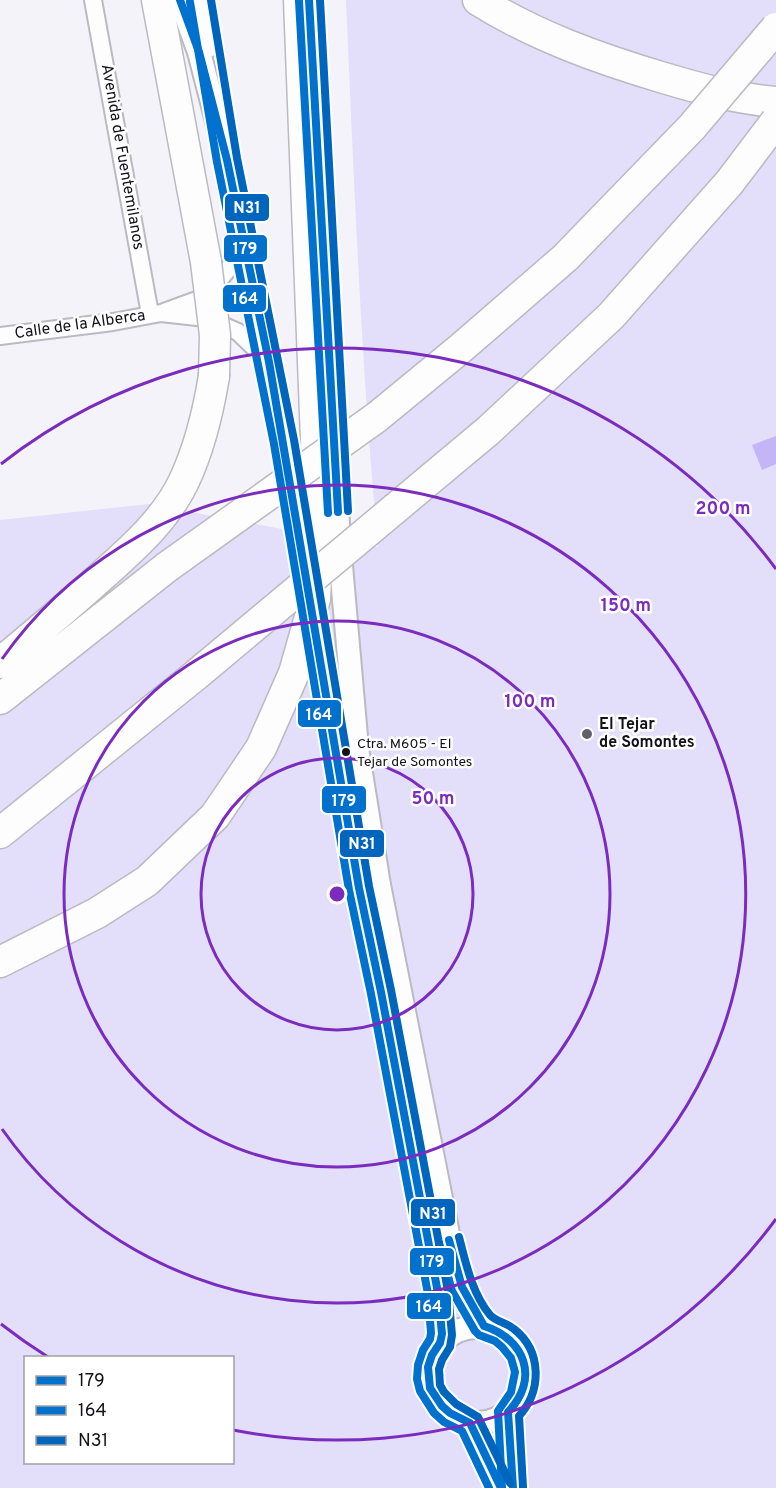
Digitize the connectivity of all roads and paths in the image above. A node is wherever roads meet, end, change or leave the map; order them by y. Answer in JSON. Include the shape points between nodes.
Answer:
{"nodes":[{"id":1,"x":93,"y":0,"type":"edge"},
{"id":2,"x":157,"y":0,"type":"edge"},
{"id":3,"x":180,"y":0,"type":"edge"},
{"id":4,"x":200,"y":0,"type":"edge"},
{"id":5,"x":299,"y":0,"type":"edge"},
{"id":6,"x":309,"y":0,"type":"edge"},
{"id":7,"x":478,"y":0,"type":"edge"},
{"id":8,"x":776,"y":28,"type":"edge"},
{"id":9,"x":776,"y":102,"type":"edge"},
{"id":10,"x":776,"y":121,"type":"edge"},
{"id":11,"x":227,"y":160,"type":"junction"},
{"id":12,"x":242,"y":233,"type":"junction"},
{"id":13,"x":155,"y":314,"type":"junction"},
{"id":14,"x":0,"y":336,"type":"edge"},
{"id":15,"x":269,"y":362,"type":"junction"},
{"id":16,"x":284,"y":442,"type":"tunnel mouth"},
{"id":17,"x":0,"y":663,"type":"edge"},
{"id":18,"x":0,"y":699,"type":"edge"},
{"id":19,"x":0,"y":833,"type":"edge"},
{"id":20,"x":359,"y":888,"type":"tunnel mouth"},
{"id":21,"x":0,"y":962,"type":"edge"},
{"id":22,"x":484,"y":1326,"type":"junction"},
{"id":23,"x":442,"y":1341,"type":"junction"},
{"id":24,"x":508,"y":1412,"type":"junction"},
{"id":25,"x":470,"y":1423,"type":"junction"},
{"id":26,"x":501,"y":1488,"type":"edge"},
{"id":27,"x":513,"y":1488,"type":"edge"}],
"edges":[{"from":1,"to":13,"type":"street","name":"Avenida de Fuentemilanos"},
{"from":2,"to":17,"type":"highway","bridge":true,"via":[[206,262],[215,335],[208,413],[183,483],[162,516],[139,543]]},
{"from":3,"to":11,"type":"street","via":[[199,52]]},
{"from":4,"to":11,"type":"street"},
{"from":5,"to":21,"type":"highway","via":[[320,517],[315,599],[294,673],[261,748],[215,816],[147,881],[97,913]]},
{"from":6,"to":22,"type":"street","via":[[339,543],[357,748],[379,885],[448,1234],[462,1287]]},
{"from":7,"to":9,"type":"highway","via":[[563,44],[627,67],[745,99]]},
{"from":8,"to":18,"type":"highway","bridge":true,"via":[[692,126],[565,258],[461,348],[377,417],[167,567]]},
{"from":10,"to":19,"type":"highway","bridge":true,"via":[[729,183],[611,316],[489,430]]},
{"from":11,"to":12,"type":"street"},
{"from":12,"to":13,"type":"street","via":[[230,267],[205,297]]},
{"from":12,"to":15,"type":"street"},
{"from":13,"to":14,"type":"street","name":"Calle de la Alberca"},
{"from":13,"to":15,"type":"street","via":[[206,318],[238,332]]},
{"from":15,"to":16,"type":"street"},
{"from":20,"to":23,"type":"street","via":[[438,1293]]},
{"from":22,"to":23,"type":"street","via":[[461,1330]]},
{"from":22,"to":24,"type":"street","via":[[502,1332],[516,1345],[524,1361],[526,1380],[520,1398]]},
{"from":23,"to":25,"type":"street","via":[[432,1356],[428,1373],[431,1390],[440,1406],[453,1417]]},
{"from":24,"to":25,"type":"street","via":[[490,1422]]},
{"from":24,"to":27,"type":"street"},
{"from":25,"to":26,"type":"street"}]}
